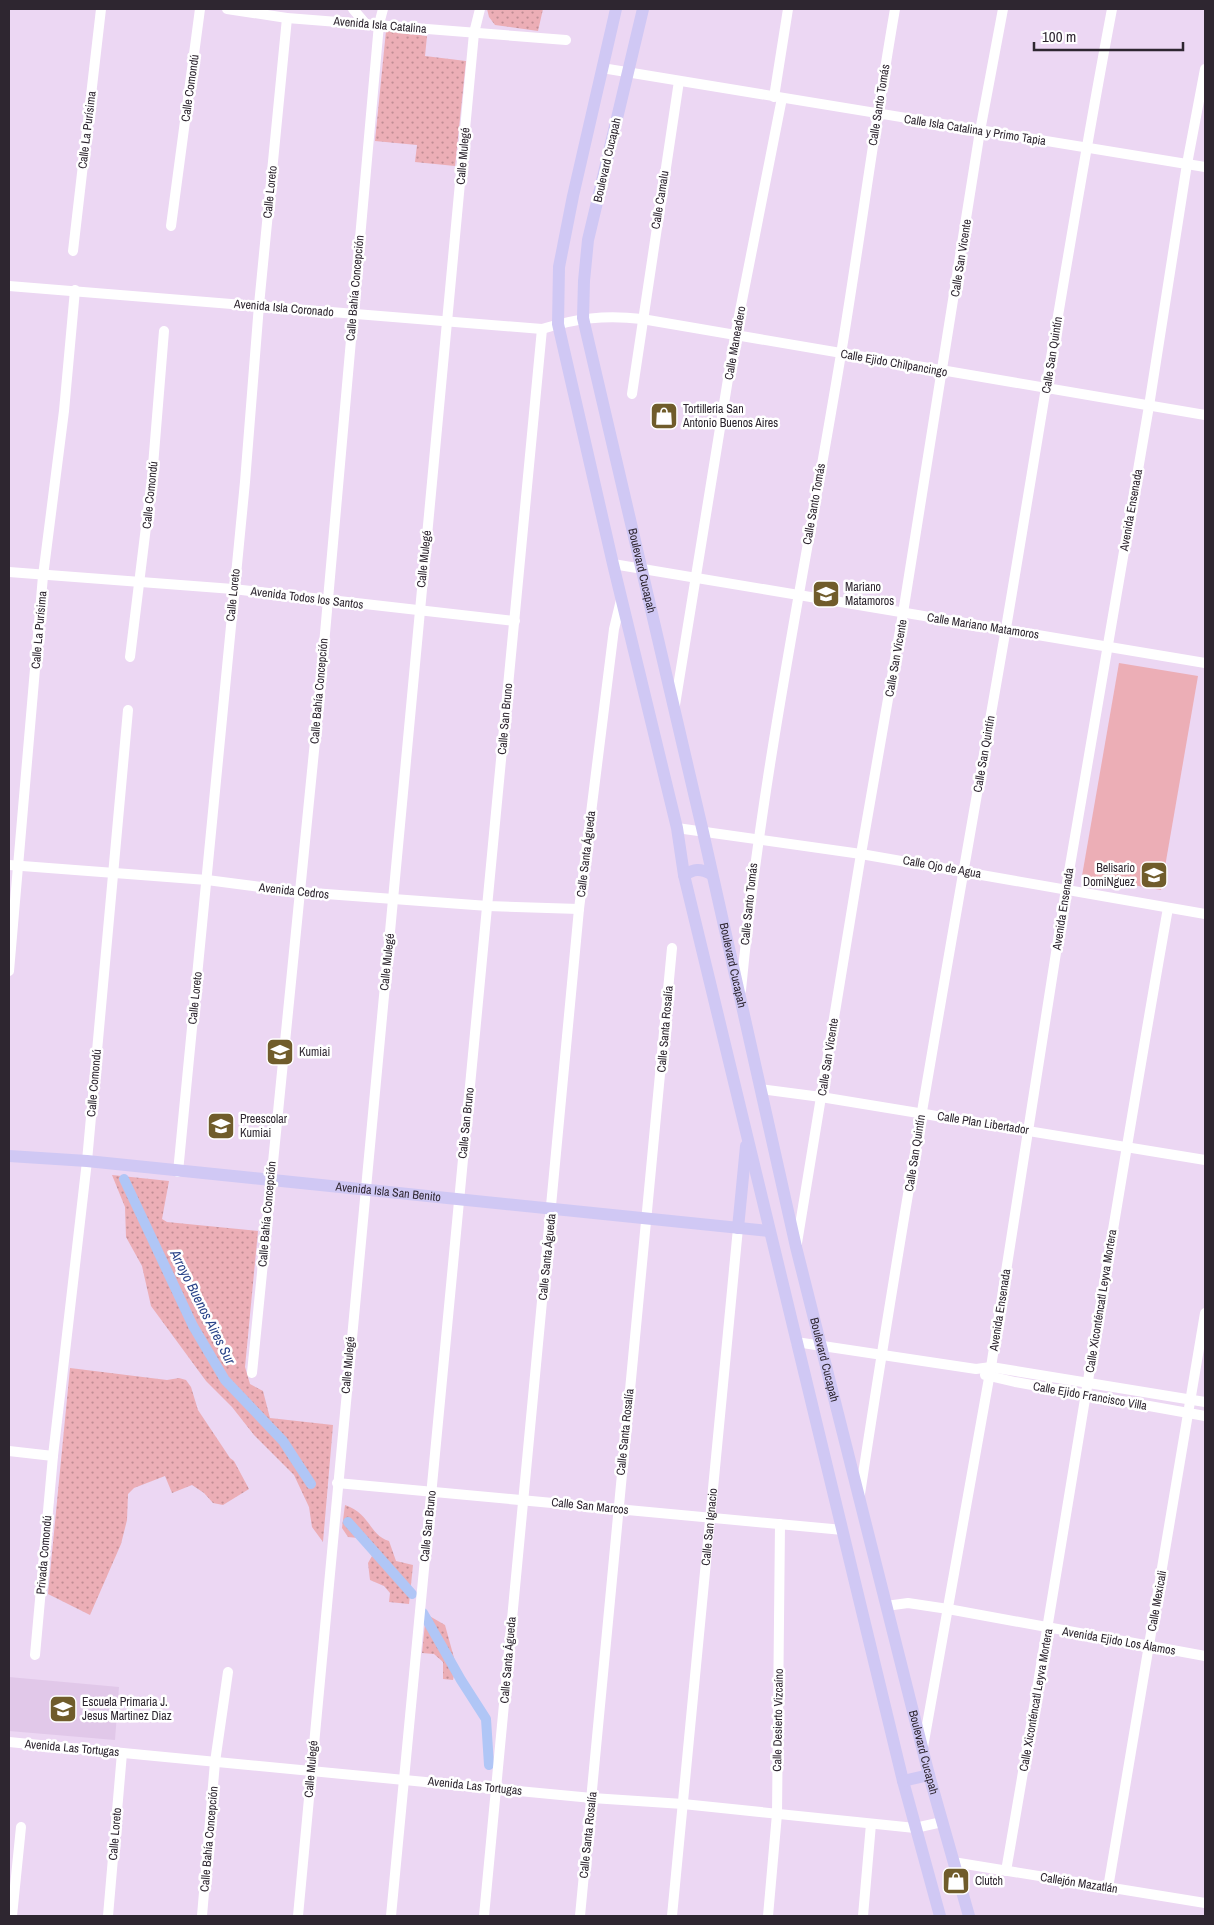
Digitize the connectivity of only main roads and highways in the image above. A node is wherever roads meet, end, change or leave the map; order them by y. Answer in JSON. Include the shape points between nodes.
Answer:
{"nodes":[{"id":1,"x":616,"y":9,"type":"edge"},
{"id":2,"x":643,"y":9,"type":"edge"},
{"id":3,"x":711,"y":874,"type":"junction"},
{"id":4,"x":684,"y":876,"type":"junction"},
{"id":5,"x":747,"y":1136,"type":"junction"},
{"id":6,"x":9,"y":1156,"type":"edge"},
{"id":7,"x":738,"y":1228,"type":"junction"},
{"id":8,"x":769,"y":1231,"type":"junction"},
{"id":9,"x":929,"y":1775,"type":"junction"},
{"id":10,"x":903,"y":1781,"type":"junction"},
{"id":11,"x":940,"y":1916,"type":"edge"},
{"id":12,"x":969,"y":1916,"type":"edge"}],
"edges":[{"from":1,"to":4,"type":"main road","name":"Boulevard Cucapah","via":[[559,267],[558,324],[677,828]]},
{"from":2,"to":3,"type":"main road","name":"Boulevard Cucapah","via":[[588,240],[583,318]]},
{"from":3,"to":4,"type":"main road","via":[[698,869]]},
{"from":3,"to":9,"type":"main road","name":"Boulevard Cucapah","via":[[796,1247]]},
{"from":4,"to":5,"type":"main road","name":"Boulevard Cucapah"},
{"from":5,"to":7,"type":"main road","name":"Calle San Ignacio"},
{"from":5,"to":8,"type":"main road","name":"Boulevard Cucapah"},
{"from":6,"to":7,"type":"main road","name":"Avenida Isla San Benito"},
{"from":7,"to":8,"type":"main road","name":"Avenida Isla San Benito"},
{"from":8,"to":10,"type":"main road","name":"Boulevard Cucapah"},
{"from":9,"to":10,"type":"main road"},
{"from":9,"to":12,"type":"main road","name":"Boulevard Cucapah"},
{"from":10,"to":11,"type":"main road","name":"Boulevard Cucapah"}]}
